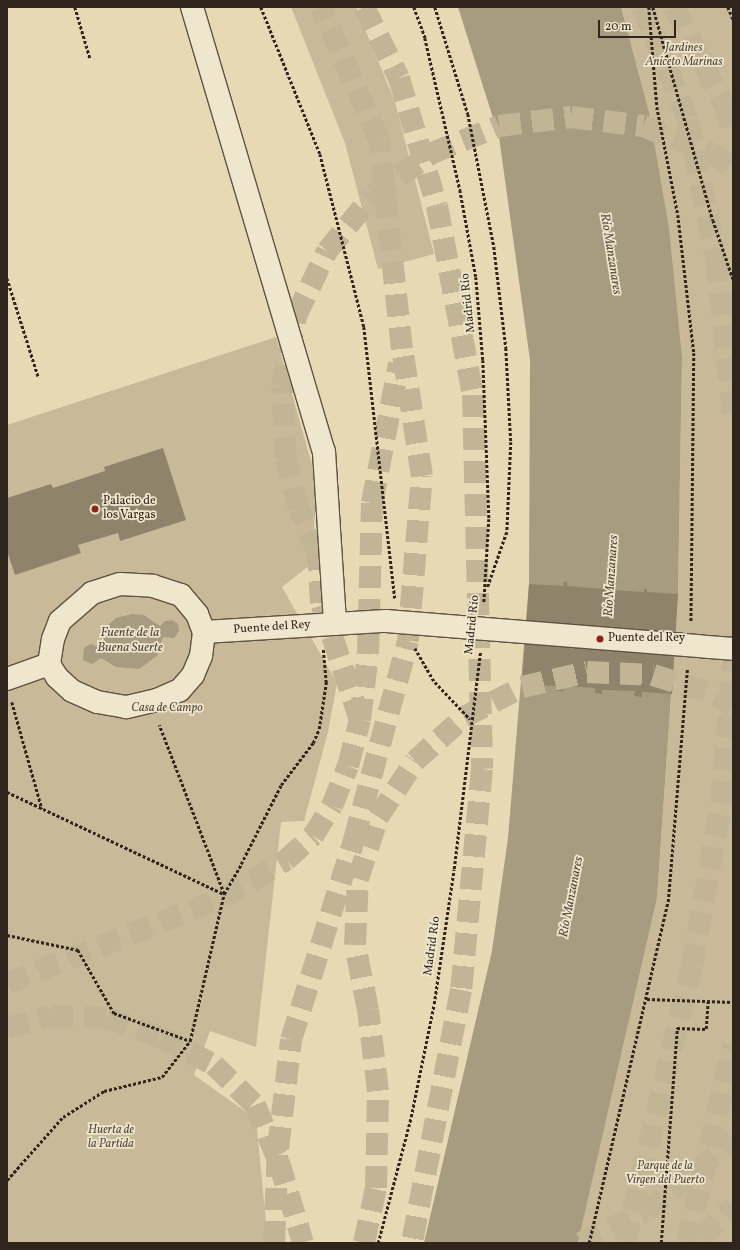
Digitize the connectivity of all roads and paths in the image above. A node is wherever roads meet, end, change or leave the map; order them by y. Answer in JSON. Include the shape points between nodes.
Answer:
{"nodes":[{"id":1,"x":75,"y":7,"type":"edge"},
{"id":2,"x":192,"y":7,"type":"edge"},
{"id":3,"x":261,"y":7,"type":"edge"},
{"id":4,"x":414,"y":7,"type":"edge"},
{"id":5,"x":436,"y":7,"type":"edge"},
{"id":6,"x":653,"y":7,"type":"edge"},
{"id":7,"x":728,"y":7,"type":"edge"},
{"id":8,"x":733,"y":19,"type":"edge"},
{"id":9,"x":90,"y":58,"type":"dead end"},
{"id":10,"x":7,"y":278,"type":"edge"},
{"id":11,"x":733,"y":279,"type":"edge"},
{"id":12,"x":38,"y":376,"type":"dead end"},
{"id":13,"x":485,"y":593,"type":"junction"},
{"id":14,"x":399,"y":622,"type":"junction"},
{"id":15,"x":328,"y":625,"type":"junction"},
{"id":16,"x":483,"y":630,"type":"junction"},
{"id":17,"x":204,"y":632,"type":"junction"},
{"id":18,"x":733,"y":649,"type":"edge"},
{"id":19,"x":50,"y":664,"type":"junction"},
{"id":20,"x":9,"y":689,"type":"edge"},
{"id":21,"x":150,"y":702,"type":"junction"},
{"id":22,"x":470,"y":719,"type":"junction"},
{"id":23,"x":7,"y":792,"type":"edge"},
{"id":24,"x":42,"y":809,"type":"junction"},
{"id":25,"x":224,"y":894,"type":"junction"},
{"id":26,"x":7,"y":935,"type":"edge"},
{"id":27,"x":647,"y":999,"type":"dead end"},
{"id":28,"x":708,"y":1002,"type":"junction"},
{"id":29,"x":733,"y":1002,"type":"edge"},
{"id":30,"x":190,"y":1040,"type":"junction"},
{"id":31,"x":7,"y":1180,"type":"edge"},
{"id":32,"x":378,"y":1243,"type":"edge"},
{"id":33,"x":661,"y":1243,"type":"edge"}],
"edges":[{"from":1,"to":9,"type":"path"},
{"from":2,"to":15,"type":"street","via":[[324,452]]},
{"from":3,"to":14,"type":"path","via":[[320,154],[364,326],[389,560]]},
{"from":4,"to":13,"type":"path","name":"Madrid Río","via":[[425,38],[476,277],[483,360],[490,519]]},
{"from":5,"to":13,"type":"path","via":[[468,114],[494,247],[506,348],[511,442],[507,532]]},
{"from":6,"to":11,"type":"path","via":[[713,220]]},
{"from":7,"to":8,"type":"path"},
{"from":10,"to":12,"type":"path"},
{"from":13,"to":16,"type":"path","name":"Madrid Río"},
{"from":14,"to":15,"type":"street","name":"Puente del Rey"},
{"from":14,"to":16,"type":"street","name":"Puente del Rey"},
{"from":14,"to":22,"type":"path","via":[[435,682]]},
{"from":15,"to":17,"type":"street","name":"Puente del Rey"},
{"from":15,"to":25,"type":"path","via":[[326,683],[319,729],[307,753],[281,785],[242,864]]},
{"from":16,"to":18,"type":"street","name":"Puente del Rey"},
{"from":16,"to":22,"type":"path","name":"Madrid Río"},
{"from":17,"to":19,"type":"street","via":[[197,614],[182,595],[153,586],[120,584],[92,593],[60,621],[53,639]]},
{"from":17,"to":21,"type":"street","via":[[201,656],[193,675],[180,690]]},
{"from":19,"to":20,"type":"street"},
{"from":19,"to":21,"type":"street","via":[[58,678],[72,691],[97,702],[126,707]]},
{"from":20,"to":24,"type":"path"},
{"from":21,"to":25,"type":"path"},
{"from":22,"to":32,"type":"path","name":"Madrid Río","via":[[454,869],[434,1004],[410,1117]]},
{"from":23,"to":24,"type":"path"},
{"from":24,"to":25,"type":"path"},
{"from":25,"to":30,"type":"path"},
{"from":26,"to":30,"type":"path","via":[[78,950],[114,1013]]},
{"from":27,"to":28,"type":"path"},
{"from":28,"to":29,"type":"path"},
{"from":28,"to":33,"type":"path","via":[[706,1029],[677,1028]]},
{"from":30,"to":31,"type":"path","via":[[162,1077],[104,1091],[63,1117]]}]}
